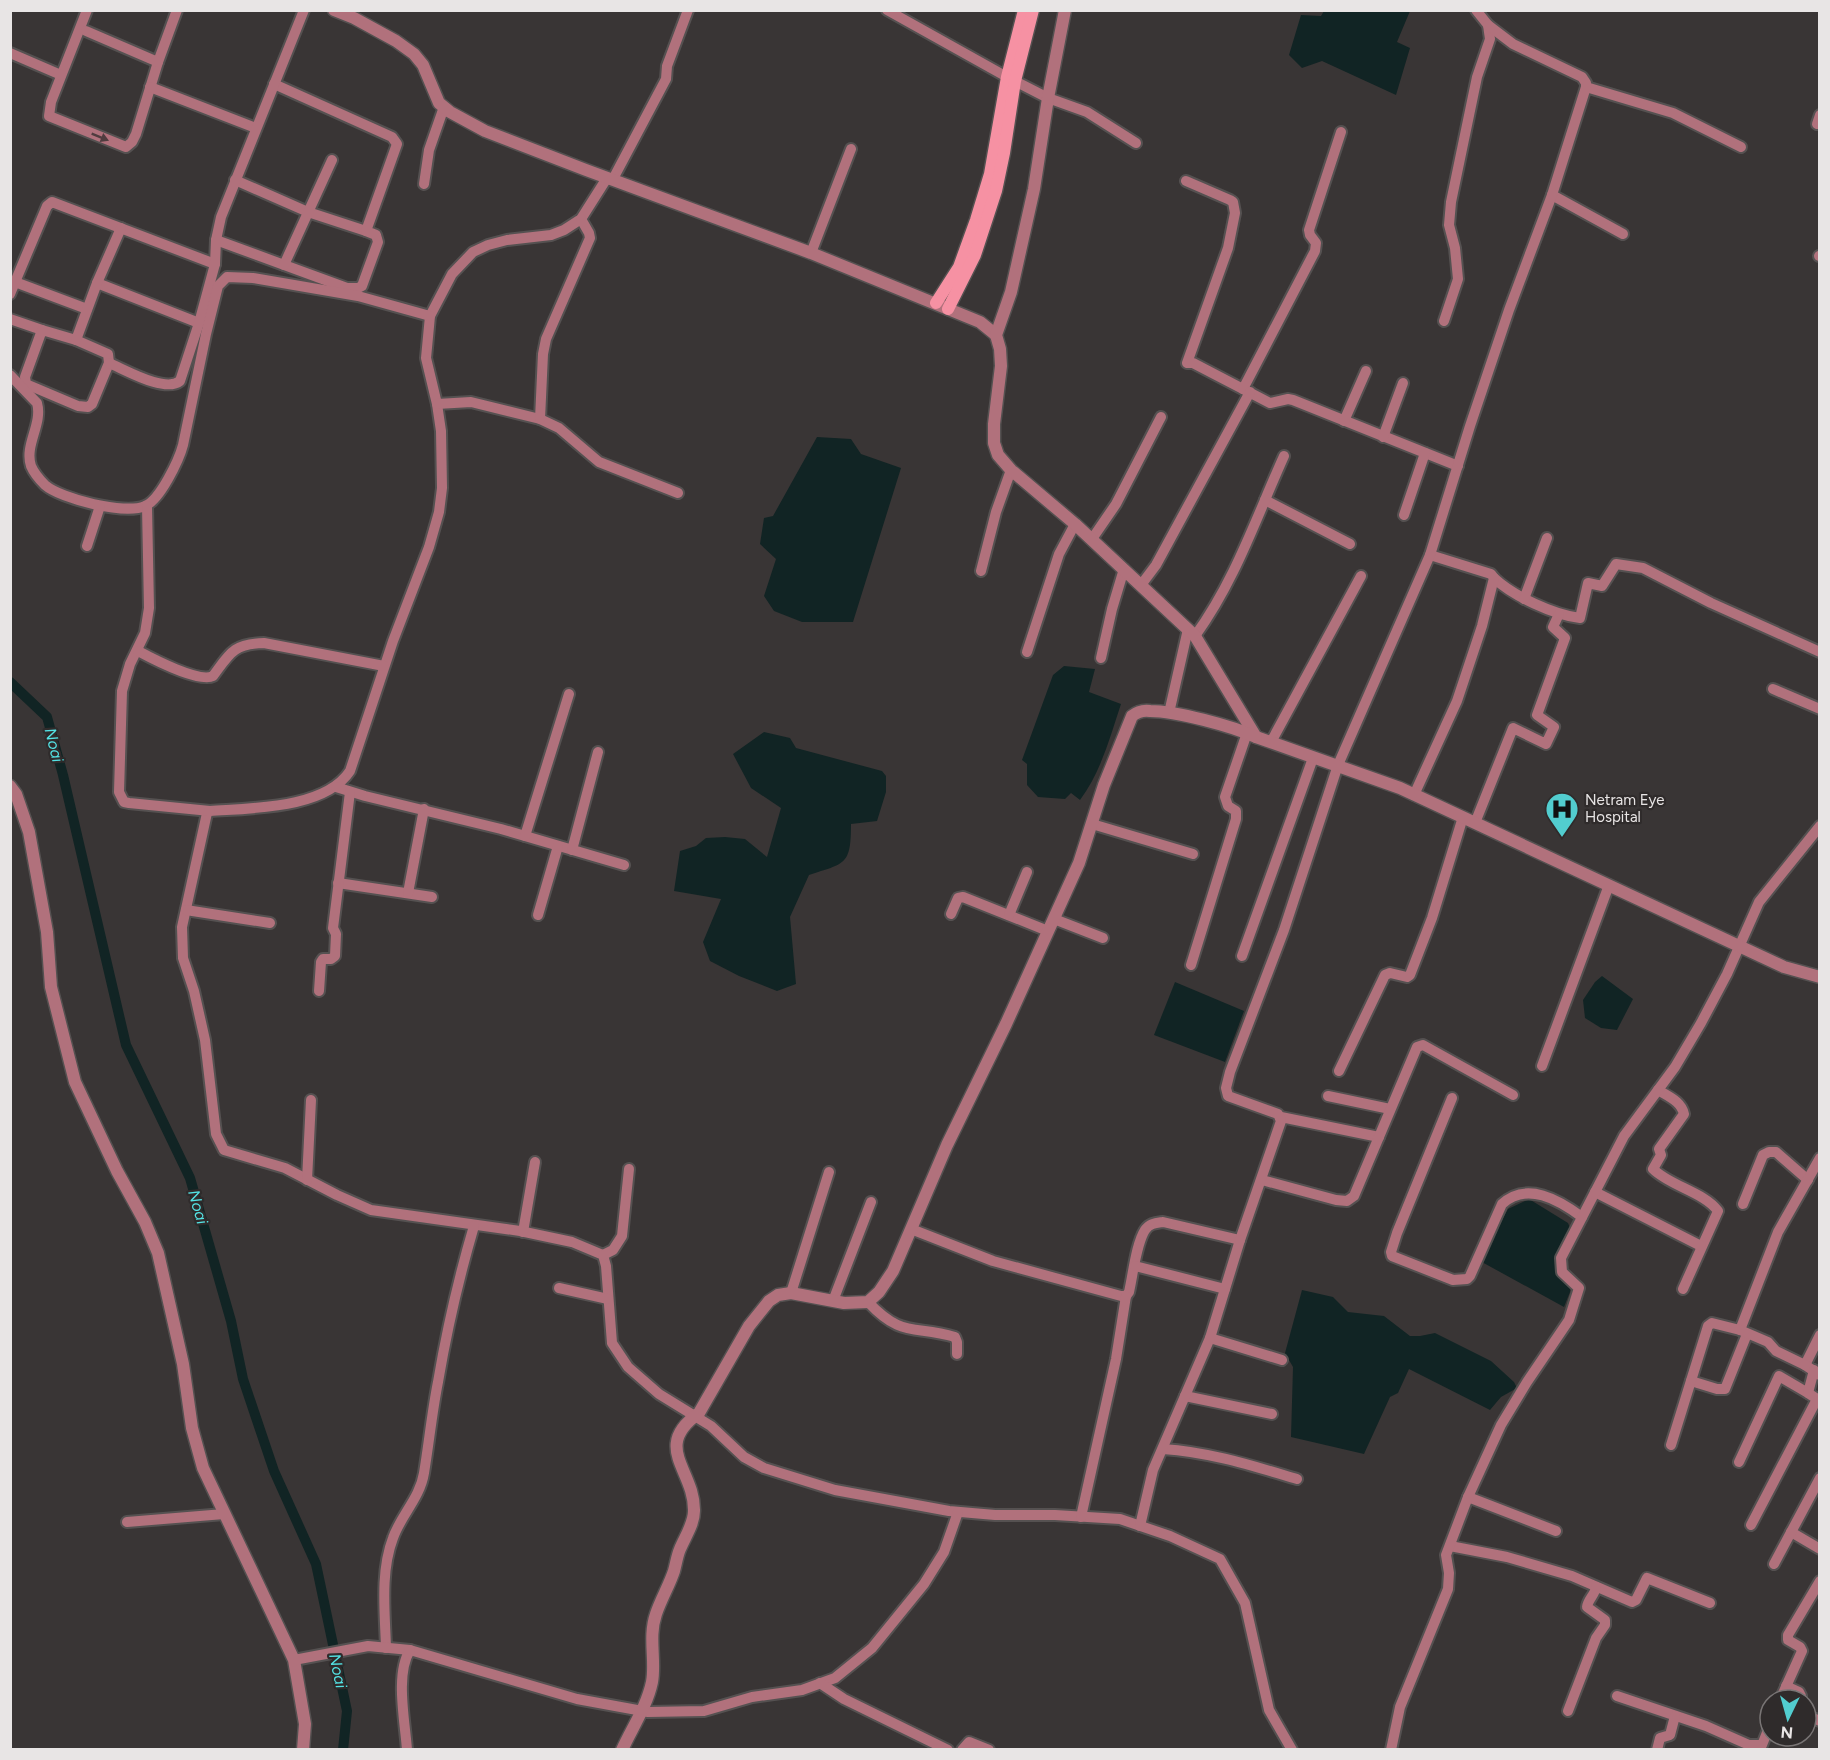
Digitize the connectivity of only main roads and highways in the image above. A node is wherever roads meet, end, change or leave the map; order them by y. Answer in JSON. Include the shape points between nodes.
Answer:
{"nodes":[{"id":1,"x":1024,"y":10,"type":"edge"},
{"id":2,"x":1033,"y":10,"type":"edge"},
{"id":3,"x":1011,"y":79,"type":"junction"},
{"id":4,"x":936,"y":303,"type":"road end"},
{"id":5,"x":948,"y":309,"type":"road end"}],
"edges":[{"from":1,"to":3,"type":"main road"},
{"from":2,"to":3,"type":"main road"},
{"from":3,"to":4,"type":"main road","via":[[976,220],[959,267]]},
{"from":3,"to":5,"type":"main road","via":[[996,191],[975,255]]}]}
